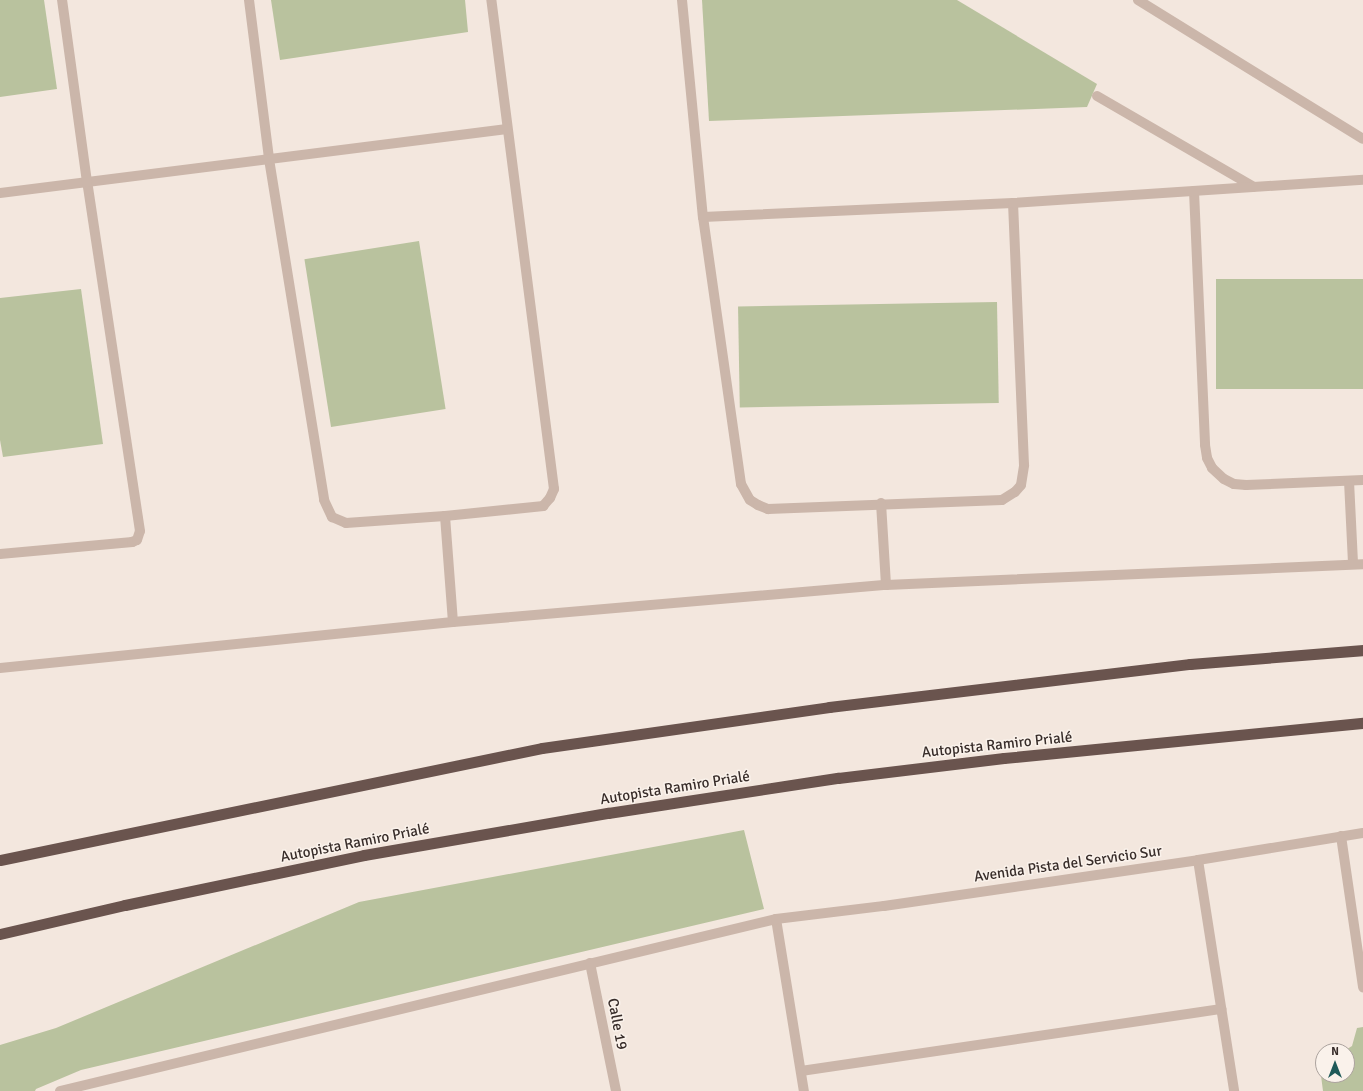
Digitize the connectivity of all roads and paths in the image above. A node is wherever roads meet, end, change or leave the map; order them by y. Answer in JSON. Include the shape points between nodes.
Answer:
{"nodes":[{"id":1,"x":62,"y":0,"type":"edge"},
{"id":2,"x":249,"y":0,"type":"edge"},
{"id":3,"x":491,"y":0,"type":"edge"},
{"id":4,"x":682,"y":0,"type":"edge"},
{"id":5,"x":1138,"y":0,"type":"edge"},
{"id":6,"x":1097,"y":96,"type":"dead end"},
{"id":7,"x":507,"y":129,"type":"junction"},
{"id":8,"x":1363,"y":139,"type":"edge"},
{"id":9,"x":269,"y":159,"type":"junction"},
{"id":10,"x":1363,"y":180,"type":"edge"},
{"id":11,"x":87,"y":182,"type":"junction"},
{"id":12,"x":1254,"y":187,"type":"junction"},
{"id":13,"x":1194,"y":191,"type":"junction"},
{"id":14,"x":0,"y":193,"type":"edge"},
{"id":15,"x":1013,"y":203,"type":"junction"},
{"id":16,"x":704,"y":217,"type":"junction"},
{"id":17,"x":1363,"y":480,"type":"edge"},
{"id":18,"x":1349,"y":481,"type":"junction"},
{"id":19,"x":881,"y":503,"type":"junction"},
{"id":20,"x":445,"y":516,"type":"junction"},
{"id":21,"x":0,"y":554,"type":"edge"},
{"id":22,"x":1358,"y":564,"type":"edge"},
{"id":23,"x":886,"y":585,"type":"junction"},
{"id":24,"x":453,"y":622,"type":"junction"},
{"id":25,"x":1363,"y":650,"type":"edge"},
{"id":26,"x":0,"y":668,"type":"edge"},
{"id":27,"x":1363,"y":724,"type":"edge"},
{"id":28,"x":1363,"y":833,"type":"edge"},
{"id":29,"x":1341,"y":836,"type":"junction"},
{"id":30,"x":0,"y":860,"type":"edge"},
{"id":31,"x":1198,"y":860,"type":"junction"},
{"id":32,"x":776,"y":919,"type":"junction"},
{"id":33,"x":0,"y":934,"type":"edge"},
{"id":34,"x":590,"y":962,"type":"junction"},
{"id":35,"x":1363,"y":987,"type":"edge"},
{"id":36,"x":1221,"y":1009,"type":"junction"},
{"id":37,"x":801,"y":1071,"type":"junction"},
{"id":38,"x":60,"y":1091,"type":"edge"},
{"id":39,"x":616,"y":1091,"type":"edge"},
{"id":40,"x":804,"y":1091,"type":"edge"},
{"id":41,"x":1234,"y":1091,"type":"edge"}],
"edges":[{"from":1,"to":11,"type":"street"},
{"from":2,"to":9,"type":"street"},
{"from":3,"to":7,"type":"street"},
{"from":4,"to":16,"type":"street"},
{"from":5,"to":8,"type":"street"},
{"from":6,"to":12,"type":"street"},
{"from":7,"to":9,"type":"street"},
{"from":7,"to":20,"type":"street","via":[[554,489],[543,506]]},
{"from":9,"to":11,"type":"street"},
{"from":9,"to":20,"type":"street","via":[[324,500],[332,517],[346,522]]},
{"from":10,"to":12,"type":"street"},
{"from":11,"to":14,"type":"street"},
{"from":11,"to":21,"type":"street","via":[[141,527],[140,536],[132,542]]},
{"from":12,"to":13,"type":"street"},
{"from":13,"to":15,"type":"street"},
{"from":13,"to":18,"type":"street","via":[[1206,445],[1212,468],[1234,484]]},
{"from":15,"to":16,"type":"street"},
{"from":15,"to":19,"type":"street","via":[[1024,465],[1020,485],[1015,492],[1002,500]]},
{"from":16,"to":19,"type":"street","via":[[744,493],[750,500],[768,509]]},
{"from":17,"to":18,"type":"street"},
{"from":18,"to":22,"type":"street"},
{"from":19,"to":23,"type":"street"},
{"from":20,"to":24,"type":"street"},
{"from":22,"to":23,"type":"street"},
{"from":23,"to":24,"type":"street"},
{"from":24,"to":26,"type":"street"},
{"from":25,"to":30,"type":"highway","via":[[1190,664],[837,706],[542,748]]},
{"from":27,"to":33,"type":"highway","name":"Autopista Ramiro Prialé","via":[[1004,758],[853,776],[608,813],[364,855]]},
{"from":28,"to":29,"type":"street","name":"Avenida Pista del Servicio Sur"},
{"from":29,"to":31,"type":"street","name":"Avenida Pista del Servicio Sur"},
{"from":29,"to":35,"type":"street"},
{"from":31,"to":32,"type":"street","name":"Avenida Pista del Servicio Sur"},
{"from":31,"to":36,"type":"street"},
{"from":32,"to":34,"type":"street","name":"Avenida Pista del Servicio Sur"},
{"from":32,"to":37,"type":"street"},
{"from":34,"to":38,"type":"street","name":"Avenida Pista del Servicio Sur"},
{"from":34,"to":39,"type":"street","name":"Calle 19"},
{"from":36,"to":37,"type":"street"},
{"from":36,"to":41,"type":"street"},
{"from":37,"to":40,"type":"street"}]}
